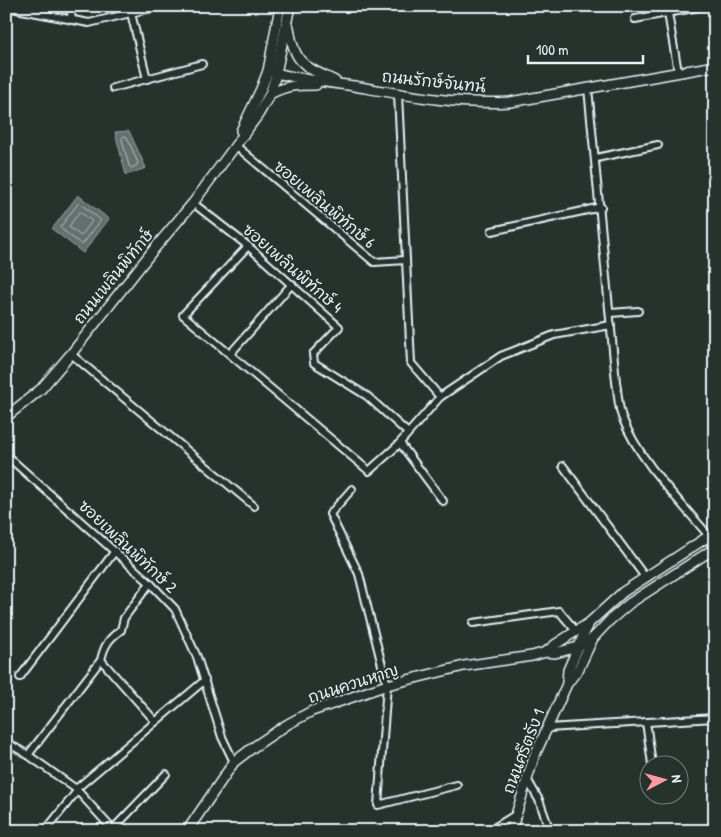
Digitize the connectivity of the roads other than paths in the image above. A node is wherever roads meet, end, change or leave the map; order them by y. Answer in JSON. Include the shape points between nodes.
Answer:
{"nodes":[{"id":1,"x":70,"y":6,"type":"edge"},
{"id":2,"x":160,"y":6,"type":"edge"},
{"id":3,"x":280,"y":6,"type":"edge"},
{"id":4,"x":290,"y":6,"type":"edge"},
{"id":5,"x":704,"y":6,"type":"edge"},
{"id":6,"x":6,"y":7,"type":"edge"},
{"id":7,"x":131,"y":12,"type":"junction"},
{"id":8,"x":668,"y":13,"type":"junction"},
{"id":9,"x":288,"y":19,"type":"junction"},
{"id":10,"x":635,"y":19,"type":"dead end"},
{"id":11,"x":72,"y":20,"type":"junction"},
{"id":12,"x":202,"y":64,"type":"dead end"},
{"id":13,"x":715,"y":66,"type":"edge"},
{"id":14,"x":678,"y":72,"type":"junction"},
{"id":15,"x":272,"y":73,"type":"junction"},
{"id":16,"x":147,"y":79,"type":"junction"},
{"id":17,"x":344,"y":85,"type":"junction"},
{"id":18,"x":112,"y":88,"type":"dead end"},
{"id":19,"x":588,"y":88,"type":"junction"},
{"id":20,"x":270,"y":94,"type":"junction"},
{"id":21,"x":398,"y":94,"type":"junction"},
{"id":22,"x":234,"y":145,"type":"junction"},
{"id":23,"x":658,"y":145,"type":"dead end"},
{"id":24,"x":596,"y":158,"type":"junction"},
{"id":25,"x":193,"y":203,"type":"junction"},
{"id":26,"x":601,"y":207,"type":"junction"},
{"id":27,"x":492,"y":231,"type":"dead end"},
{"id":28,"x":248,"y":246,"type":"junction"},
{"id":29,"x":406,"y":260,"type":"junction"},
{"id":30,"x":292,"y":284,"type":"junction"},
{"id":31,"x":638,"y":311,"type":"dead end"},
{"id":32,"x":610,"y":313,"type":"junction"},
{"id":33,"x":611,"y":325,"type":"junction"},
{"id":34,"x":71,"y":354,"type":"junction"},
{"id":35,"x":230,"y":354,"type":"junction"},
{"id":36,"x":440,"y":397,"type":"junction"},
{"id":37,"x":6,"y":418,"type":"edge"},
{"id":38,"x":408,"y":433,"type":"junction"},
{"id":39,"x":400,"y":443,"type":"junction"},
{"id":40,"x":6,"y":455,"type":"edge"},
{"id":41,"x":563,"y":466,"type":"dead end"},
{"id":42,"x":352,"y":490,"type":"dead end"},
{"id":43,"x":443,"y":501,"type":"dead end"},
{"id":44,"x":254,"y":506,"type":"dead end"},
{"id":45,"x":712,"y":535,"type":"edge"},
{"id":46,"x":714,"y":549,"type":"edge"},
{"id":47,"x":115,"y":551,"type":"junction"},
{"id":48,"x":644,"y":577,"type":"junction"},
{"id":49,"x":150,"y":583,"type":"junction"},
{"id":50,"x":588,"y":623,"type":"junction"},
{"id":51,"x":472,"y":624,"type":"dead end"},
{"id":52,"x":576,"y":631,"type":"junction"},
{"id":53,"x":593,"y":638,"type":"junction"},
{"id":54,"x":578,"y":647,"type":"junction"},
{"id":55,"x":551,"y":653,"type":"junction"},
{"id":56,"x":101,"y":660,"type":"junction"},
{"id":57,"x":568,"y":670,"type":"junction"},
{"id":58,"x":20,"y":677,"type":"dead end"},
{"id":59,"x":205,"y":680,"type":"junction"},
{"id":60,"x":567,"y":684,"type":"junction"},
{"id":61,"x":387,"y":685,"type":"junction"},
{"id":62,"x":715,"y":718,"type":"edge"},
{"id":63,"x":155,"y":721,"type":"junction"},
{"id":64,"x":646,"y":722,"type":"junction"},
{"id":65,"x":547,"y":728,"type":"junction"},
{"id":66,"x":6,"y":742,"type":"edge"},
{"id":67,"x":651,"y":754,"type":"edge"},
{"id":68,"x":28,"y":755,"type":"junction"},
{"id":69,"x":234,"y":762,"type":"junction"},
{"id":70,"x":166,"y":774,"type":"dead end"},
{"id":71,"x":527,"y":779,"type":"junction"},
{"id":72,"x":457,"y":785,"type":"dead end"},
{"id":73,"x":76,"y":790,"type":"junction"},
{"id":74,"x":515,"y":815,"type":"junction"},
{"id":75,"x":114,"y":830,"type":"edge"},
{"id":76,"x":45,"y":831,"type":"edge"},
{"id":77,"x":187,"y":831,"type":"edge"},
{"id":78,"x":490,"y":831,"type":"edge"},
{"id":79,"x":511,"y":831,"type":"edge"},
{"id":80,"x":550,"y":831,"type":"edge"}],
"edges":[{"from":1,"to":11,"type":"street"},
{"from":2,"to":7,"type":"street"},
{"from":3,"to":15,"type":"main road","name":"ถนนเพลินพิทักษ์"},
{"from":4,"to":9,"type":"main road","name":"ถนนเพลินพิทักษ์"},
{"from":5,"to":8,"type":"street"},
{"from":6,"to":11,"type":"street"},
{"from":7,"to":11,"type":"street","via":[[89,22]]},
{"from":7,"to":16,"type":"street"},
{"from":8,"to":10,"type":"street"},
{"from":8,"to":14,"type":"street"},
{"from":9,"to":15,"type":"main road","name":"ถนนเพลินพิทักษ์"},
{"from":9,"to":17,"type":"main road","via":[[296,56],[305,66]]},
{"from":12,"to":16,"type":"street"},
{"from":13,"to":14,"type":"main road","name":"ถนนรักษ์จันทน์"},
{"from":14,"to":19,"type":"main road","name":"ถนนรักษ์จันทน์"},
{"from":15,"to":17,"type":"main road","name":"ถนนรักษ์จันทน์"},
{"from":15,"to":20,"type":"main road","name":"ถนนเพลินพิทักษ์"},
{"from":15,"to":22,"type":"main road","name":"ถนนเพลินพิทักษ์"},
{"from":16,"to":18,"type":"street"},
{"from":17,"to":20,"type":"main road","via":[[295,85]]},
{"from":17,"to":21,"type":"main road","name":"ถนนรักษ์จันทน์"},
{"from":19,"to":21,"type":"main road","name":"ถนนรักษ์จันทน์","via":[[510,102],[481,103]]},
{"from":19,"to":24,"type":"street"},
{"from":20,"to":22,"type":"main road","name":"ถนนเพลินพิทักษ์"},
{"from":21,"to":29,"type":"street"},
{"from":22,"to":25,"type":"main road","name":"ถนนเพลินพิทักษ์"},
{"from":22,"to":29,"type":"street","name":"ซอยเพลินพิทักษ์ 6","via":[[374,262]]},
{"from":23,"to":24,"type":"street"},
{"from":24,"to":26,"type":"street"},
{"from":25,"to":28,"type":"street","name":"ซอยเพลินพิทักษ์ 4"},
{"from":25,"to":34,"type":"main road","name":"ถนนเพลินพิทักษ์"},
{"from":26,"to":27,"type":"street"},
{"from":26,"to":32,"type":"street"},
{"from":28,"to":30,"type":"street","name":"ซอยเพลินพิทักษ์ 4"},
{"from":28,"to":35,"type":"street","via":[[183,314]]},
{"from":29,"to":36,"type":"street","via":[[411,362]]},
{"from":30,"to":35,"type":"street"},
{"from":30,"to":38,"type":"street","name":"ซอยเพลินพิทักษ์ 4","via":[[339,326],[314,354],[314,363],[367,396]]},
{"from":31,"to":32,"type":"street"},
{"from":32,"to":33,"type":"street"},
{"from":33,"to":36,"type":"street","via":[[554,335],[522,347],[501,356]]},
{"from":33,"to":45,"type":"street","via":[[621,414],[630,435],[651,466]]},
{"from":34,"to":37,"type":"main road","name":"ถนนเพลินพิทักษ์","via":[[41,389]]},
{"from":34,"to":44,"type":"street"},
{"from":35,"to":39,"type":"street","via":[[369,471]]},
{"from":36,"to":38,"type":"street"},
{"from":38,"to":39,"type":"street"},
{"from":39,"to":43,"type":"street"},
{"from":40,"to":47,"type":"street","name":"ซอยเพลินพิทักษ์ 2"},
{"from":41,"to":48,"type":"street"},
{"from":42,"to":61,"type":"street","via":[[330,514],[359,574]]},
{"from":45,"to":46,"type":"street"},
{"from":45,"to":48,"type":"main road","name":"ถนนควนหาญ"},
{"from":46,"to":53,"type":"main road","name":"ถนนควนหาญ","via":[[630,603]]},
{"from":47,"to":49,"type":"street","name":"ซอยเพลินพิทักษ์ 2"},
{"from":47,"to":58,"type":"street"},
{"from":48,"to":50,"type":"main road","name":"ถนนควนหาญ"},
{"from":49,"to":56,"type":"street","via":[[124,618],[121,630],[111,636]]},
{"from":49,"to":59,"type":"street","name":"ซอยเพลินพิทักษ์ 2","via":[[175,609]]},
{"from":50,"to":52,"type":"main road","name":"ถนนควนหาญ"},
{"from":50,"to":54,"type":"main road","name":"ถนนศรีตรัง 1"},
{"from":51,"to":52,"type":"street","via":[[559,611]]},
{"from":52,"to":55,"type":"main road","name":"ถนนควนหาญ"},
{"from":53,"to":54,"type":"main road","name":"ถนนควนหาญ"},
{"from":53,"to":60,"type":"main road","name":"ถนนศรีตรัง 1","via":[[579,668]]},
{"from":54,"to":55,"type":"main road","name":"ถนนควนหาญ"},
{"from":54,"to":57,"type":"main road","name":"ถนนศรีตรัง 1"},
{"from":55,"to":57,"type":"main road","via":[[560,657]]},
{"from":55,"to":61,"type":"main road","name":"ถนนควนหาญ","via":[[464,666]]},
{"from":56,"to":63,"type":"street"},
{"from":56,"to":68,"type":"street"},
{"from":57,"to":60,"type":"main road","name":"ถนนศรีตรัง 1"},
{"from":59,"to":63,"type":"street"},
{"from":59,"to":69,"type":"street","name":"ซอยเพลินพิทักษ์ 2","via":[[222,737]]},
{"from":60,"to":65,"type":"main road","name":"ถนนศรีตรัง 1"},
{"from":61,"to":69,"type":"main road","name":"ถนนควนหาญ","via":[[312,711],[271,734]]},
{"from":61,"to":72,"type":"street","via":[[378,805]]},
{"from":62,"to":64,"type":"street"},
{"from":63,"to":73,"type":"street"},
{"from":64,"to":65,"type":"street"},
{"from":64,"to":67,"type":"street"},
{"from":65,"to":71,"type":"main road","name":"ถนนศรีตรัง 1"},
{"from":66,"to":68,"type":"street"},
{"from":68,"to":73,"type":"street"},
{"from":69,"to":77,"type":"main road","name":"ถนนควนหาญ"},
{"from":70,"to":75,"type":"street"},
{"from":71,"to":74,"type":"main road","name":"ถนนศรีตรัง 1"},
{"from":71,"to":80,"type":"street"},
{"from":73,"to":75,"type":"street"},
{"from":73,"to":76,"type":"street"},
{"from":74,"to":78,"type":"street"},
{"from":74,"to":79,"type":"main road","name":"ถนนศรีตรัง 1"}]}
